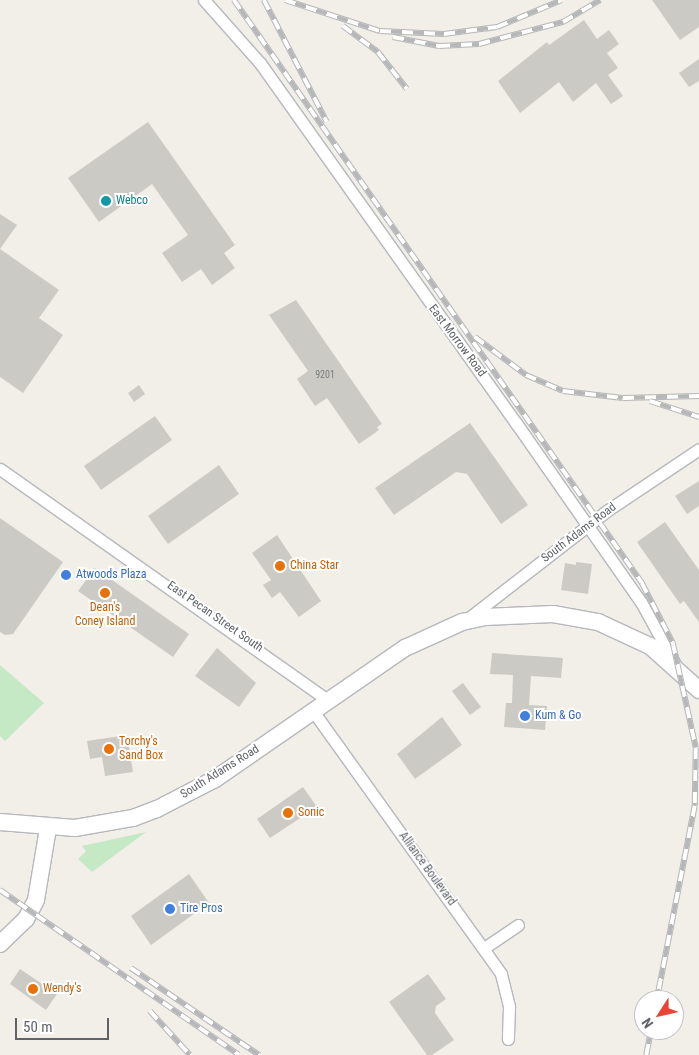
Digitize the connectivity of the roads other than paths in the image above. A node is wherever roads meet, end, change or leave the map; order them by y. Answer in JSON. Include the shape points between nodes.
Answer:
{"nodes":[{"id":1,"x":204,"y":0,"type":"edge"},
{"id":2,"x":699,"y":449,"type":"edge"},
{"id":3,"x":0,"y":469,"type":"edge"},
{"id":4,"x":588,"y":526,"type":"junction"},
{"id":5,"x":462,"y":622,"type":"junction"},
{"id":6,"x":676,"y":666,"type":"junction"},
{"id":7,"x":699,"y":690,"type":"edge"},
{"id":8,"x":328,"y":700,"type":"junction"},
{"id":9,"x":313,"y":711,"type":"junction"},
{"id":10,"x":0,"y":822,"type":"edge"},
{"id":11,"x":48,"y":828,"type":"junction"},
{"id":12,"x":518,"y":925,"type":"dead end"},
{"id":13,"x":0,"y":944,"type":"edge"},
{"id":14,"x":484,"y":948,"type":"junction"},
{"id":15,"x":508,"y":1039,"type":"dead end"}],
"edges":[{"from":1,"to":4,"type":"street","name":"East Morrow Road","via":[[260,63]]},
{"from":2,"to":4,"type":"street","name":"South Adams Road"},
{"from":3,"to":8,"type":"street","name":"East Pecan Street South"},
{"from":4,"to":5,"type":"street","name":"South Adams Road"},
{"from":4,"to":6,"type":"street","name":"East Morrow Road","via":[[641,602]]},
{"from":5,"to":6,"type":"main road","name":"South Adams Road","via":[[531,613],[589,620],[643,642]]},
{"from":5,"to":8,"type":"main road","name":"South Adams Road","via":[[405,648]]},
{"from":6,"to":7,"type":"main road","name":"East Morrow Road"},
{"from":8,"to":9,"type":"main road","name":"South Adams Road"},
{"from":9,"to":11,"type":"main road","name":"South Adams Road","via":[[215,779],[157,809],[112,823]]},
{"from":9,"to":14,"type":"street","name":"Alliance Boulevard"},
{"from":10,"to":11,"type":"main road","name":"South Adams Road"},
{"from":11,"to":13,"type":"main road","via":[[36,900],[26,919]]},
{"from":12,"to":14,"type":"street"},
{"from":14,"to":15,"type":"street","name":"Alliance Boulevard","via":[[507,989]]}]}
